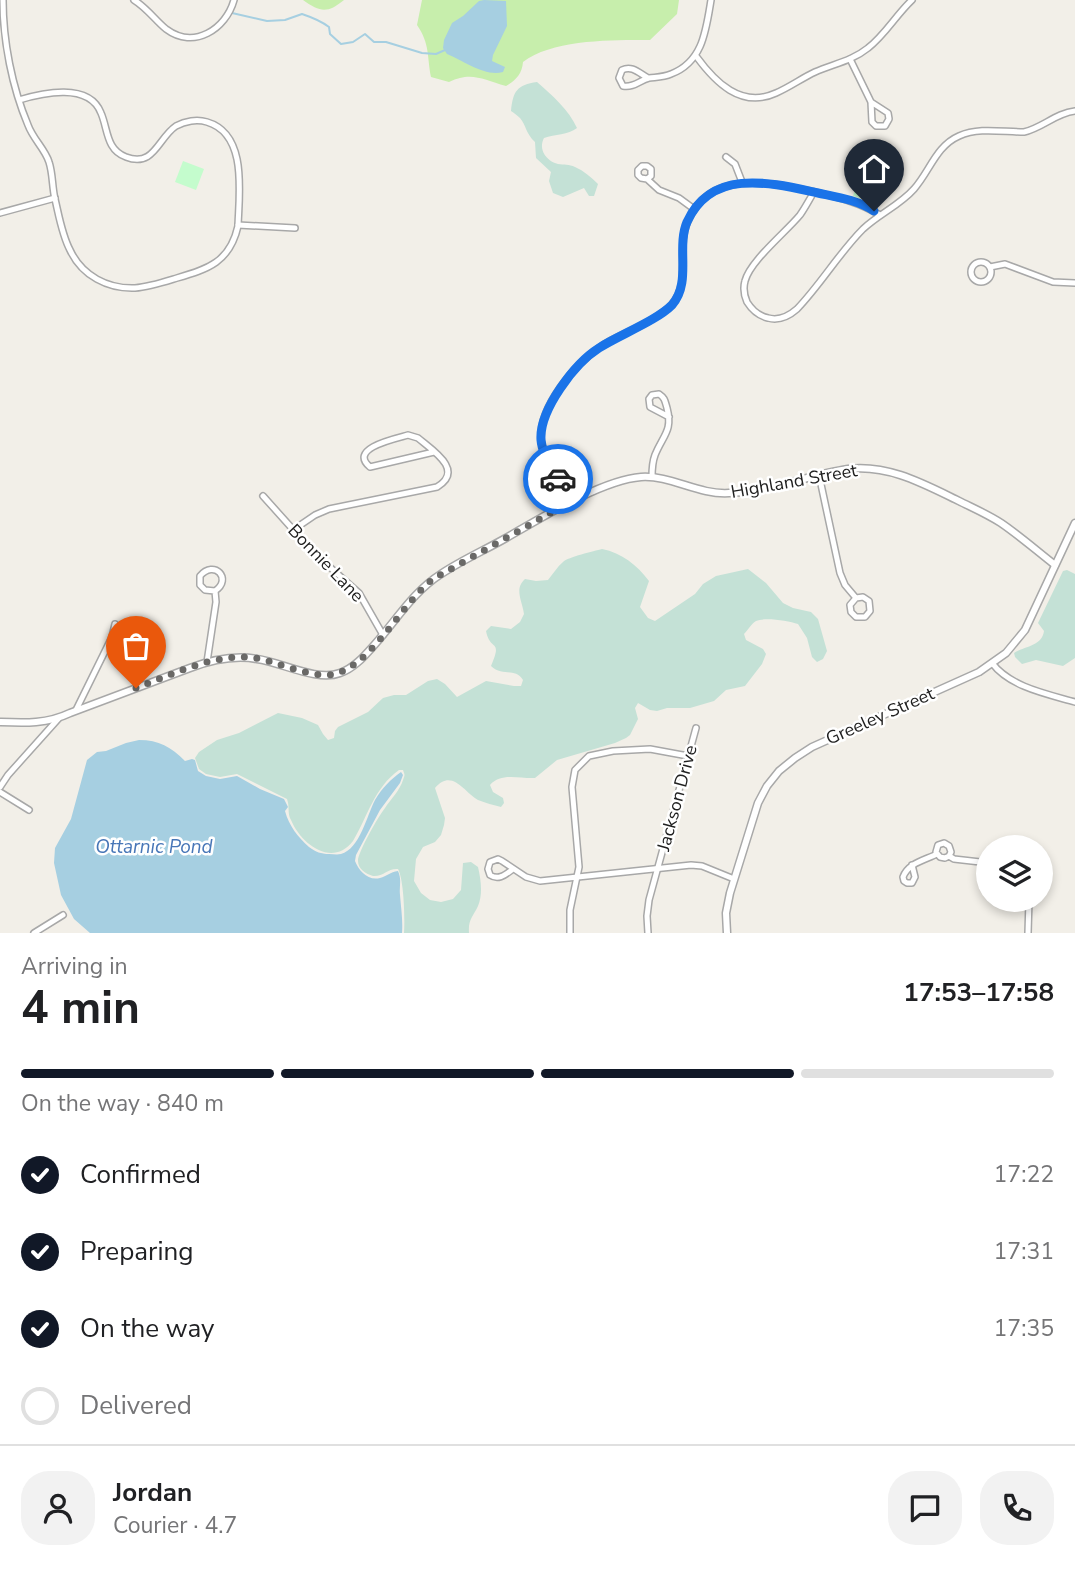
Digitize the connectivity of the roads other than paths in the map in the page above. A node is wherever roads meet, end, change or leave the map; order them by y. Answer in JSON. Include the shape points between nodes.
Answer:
{"nodes":[{"id":1,"x":4,"y":0,"type":"edge"},
{"id":2,"x":134,"y":0,"type":"edge"},
{"id":3,"x":234,"y":0,"type":"edge"},
{"id":4,"x":711,"y":0,"type":"edge"},
{"id":5,"x":912,"y":0,"type":"edge"},
{"id":6,"x":696,"y":56,"type":"junction"},
{"id":7,"x":850,"y":59,"type":"junction"},
{"id":8,"x":648,"y":78,"type":"junction"},
{"id":9,"x":19,"y":100,"type":"junction"},
{"id":10,"x":872,"y":102,"type":"junction"},
{"id":11,"x":1075,"y":111,"type":"edge"},
{"id":12,"x":726,"y":157,"type":"dead end"},
{"id":13,"x":647,"y":179,"type":"dead end"},
{"id":14,"x":742,"y":183,"type":"junction"},
{"id":15,"x":814,"y":192,"type":"junction"},
{"id":16,"x":55,"y":198,"type":"junction"},
{"id":17,"x":694,"y":209,"type":"junction"},
{"id":18,"x":0,"y":213,"type":"edge"},
{"id":19,"x":880,"y":215,"type":"junction"},
{"id":20,"x":238,"y":225,"type":"junction"},
{"id":21,"x":295,"y":228,"type":"dead end"},
{"id":22,"x":990,"y":267,"type":"dead end"},
{"id":23,"x":1075,"y":283,"type":"edge"},
{"id":24,"x":669,"y":417,"type":"junction"},
{"id":25,"x":435,"y":452,"type":"junction"},
{"id":26,"x":819,"y":475,"type":"junction"},
{"id":27,"x":652,"y":477,"type":"junction"},
{"id":28,"x":263,"y":496,"type":"dead end"},
{"id":29,"x":570,"y":502,"type":"junction"},
{"id":30,"x":1075,"y":523,"type":"edge"},
{"id":31,"x":293,"y":530,"type":"junction"},
{"id":32,"x":1055,"y":565,"type":"junction"},
{"id":33,"x":215,"y":591,"type":"junction"},
{"id":34,"x":856,"y":598,"type":"dead end"},
{"id":35,"x":115,"y":624,"type":"dead end"},
{"id":36,"x":383,"y":635,"type":"junction"},
{"id":37,"x":207,"y":662,"type":"junction"},
{"id":38,"x":992,"y":663,"type":"junction"},
{"id":39,"x":1075,"y":702,"type":"edge"},
{"id":40,"x":76,"y":710,"type":"junction"},
{"id":41,"x":59,"y":718,"type":"junction"},
{"id":42,"x":0,"y":722,"type":"edge"},
{"id":43,"x":696,"y":728,"type":"dead end"},
{"id":44,"x":688,"y":757,"type":"junction"},
{"id":45,"x":0,"y":790,"type":"edge"},
{"id":46,"x":29,"y":810,"type":"dead end"},
{"id":47,"x":937,"y":855,"type":"junction"},
{"id":48,"x":949,"y":856,"type":"junction"},
{"id":49,"x":976,"y":862,"type":"edge"},
{"id":50,"x":912,"y":865,"type":"dead end"},
{"id":51,"x":658,"y":868,"type":"junction"},
{"id":52,"x":513,"y":869,"type":"junction"},
{"id":53,"x":577,"y":877,"type":"junction"},
{"id":54,"x":734,"y":878,"type":"junction"},
{"id":55,"x":1029,"y":912,"type":"edge"},
{"id":56,"x":63,"y":915,"type":"dead end"},
{"id":57,"x":34,"y":933,"type":"edge"},
{"id":58,"x":569,"y":933,"type":"edge"},
{"id":59,"x":648,"y":933,"type":"edge"},
{"id":60,"x":727,"y":933,"type":"edge"},
{"id":61,"x":1028,"y":933,"type":"edge"}],
"edges":[{"from":1,"to":9,"type":"street","via":[[6,39]]},
{"from":2,"to":3,"type":"street","via":[[167,29],[191,37],[222,24]]},
{"from":4,"to":6,"type":"street","via":[[705,36]]},
{"from":5,"to":7,"type":"street","via":[[876,41]]},
{"from":6,"to":7,"type":"street","via":[[728,90],[756,97],[776,93]]},
{"from":6,"to":8,"type":"street","via":[[673,74]]},
{"from":7,"to":10,"type":"street"},
{"from":8,"to":8,"type":"street","via":[[626,87],[618,78],[628,68]]},
{"from":9,"to":16,"type":"street","via":[[48,160]]},
{"from":9,"to":20,"type":"street","via":[[54,92],[88,98],[101,112],[111,146],[131,159],[150,155],[181,124],[211,123],[232,143],[239,162]]},
{"from":10,"to":10,"type":"street","via":[[888,113],[885,126],[872,122]]},
{"from":11,"to":19,"type":"street","via":[[1031,130],[958,136],[944,146],[908,196]]},
{"from":12,"to":14,"type":"street","via":[[735,164]]},
{"from":13,"to":17,"type":"street"},
{"from":14,"to":15,"type":"street"},
{"from":14,"to":17,"type":"street","via":[[719,189]]},
{"from":15,"to":19,"type":"street","via":[[860,203]]},
{"from":15,"to":19,"type":"street","via":[[746,277],[746,299],[761,315],[777,319],[794,312],[854,239]]},
{"from":16,"to":18,"type":"street"},
{"from":16,"to":20,"type":"street","via":[[75,260],[89,274],[115,286],[145,287],[202,271],[229,249]]},
{"from":17,"to":29,"type":"street","via":[[684,230],[676,299],[660,314],[588,356],[547,411],[542,447]]},
{"from":20,"to":21,"type":"street"},
{"from":22,"to":23,"type":"street","via":[[1005,264],[1053,282]]},
{"from":24,"to":24,"type":"street","via":[[650,407],[652,395],[664,397]]},
{"from":24,"to":27,"type":"street"},
{"from":25,"to":25,"type":"street","via":[[408,435],[376,445],[364,458],[367,465],[374,466]]},
{"from":25,"to":31,"type":"street","via":[[448,470],[436,487],[339,506]]},
{"from":26,"to":27,"type":"street","name":"Highland Street","via":[[729,494]]},
{"from":26,"to":32,"type":"street","name":"Highland Street","via":[[865,468],[904,476],[993,518]]},
{"from":26,"to":34,"type":"street","via":[[841,573]]},
{"from":27,"to":29,"type":"street","name":"Highland Street","via":[[627,480]]},
{"from":28,"to":31,"type":"street","name":"Bonnie Lane"},
{"from":29,"to":36,"type":"street","name":"Highland Street","via":[[433,579]]},
{"from":30,"to":32,"type":"street","name":"Greeley Street"},
{"from":31,"to":36,"type":"street","name":"Bonnie Lane","via":[[359,593]]},
{"from":32,"to":38,"type":"street","name":"Greeley Street","via":[[1025,630]]},
{"from":33,"to":33,"type":"street","via":[[222,576],[206,569],[200,585]]},
{"from":33,"to":37,"type":"street"},
{"from":35,"to":40,"type":"street","via":[[113,637]]},
{"from":36,"to":37,"type":"street","name":"Highland Street","via":[[339,674],[307,672],[254,658]]},
{"from":37,"to":40,"type":"street","name":"Highland Street"},
{"from":38,"to":39,"type":"street","via":[[1007,678]]},
{"from":38,"to":54,"type":"street","name":"Greeley Street","via":[[821,743],[787,764],[758,803]]},
{"from":40,"to":41,"type":"street","name":"Highland Street"},
{"from":41,"to":42,"type":"street","name":"Highland Street"},
{"from":41,"to":45,"type":"street"},
{"from":43,"to":44,"type":"street","name":"Jackson Drive"},
{"from":44,"to":51,"type":"street","name":"Jackson Drive"},
{"from":44,"to":53,"type":"street","via":[[650,749],[597,753],[582,762],[575,770],[572,787]]},
{"from":45,"to":46,"type":"street"},
{"from":47,"to":48,"type":"street"},
{"from":47,"to":48,"type":"street","via":[[937,846],[944,843],[951,848]]},
{"from":47,"to":50,"type":"street"},
{"from":48,"to":49,"type":"street"},
{"from":51,"to":53,"type":"street"},
{"from":51,"to":54,"type":"street","via":[[702,866]]},
{"from":51,"to":59,"type":"street","name":"Jackson Drive","via":[[649,900]]},
{"from":52,"to":52,"type":"street","via":[[497,878],[488,869],[496,859]]},
{"from":52,"to":53,"type":"street","via":[[535,881]]},
{"from":53,"to":58,"type":"street"},
{"from":54,"to":60,"type":"street","name":"Greeley Street","via":[[727,903]]},
{"from":55,"to":61,"type":"street"},
{"from":56,"to":57,"type":"street"}]}
